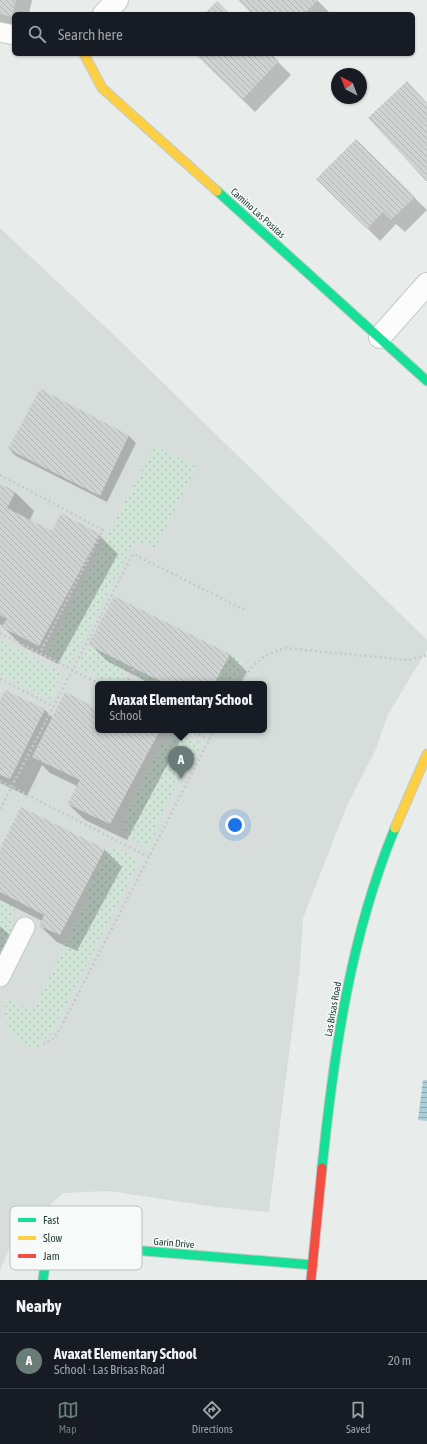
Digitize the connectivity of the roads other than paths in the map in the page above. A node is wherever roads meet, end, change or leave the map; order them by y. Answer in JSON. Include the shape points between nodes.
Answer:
{"nodes":[{"id":1,"x":117,"y":0,"type":"edge"},
{"id":2,"x":106,"y":12,"type":"edge"},
{"id":3,"x":0,"y":32,"type":"edge"},
{"id":4,"x":12,"y":35,"type":"edge"},
{"id":5,"x":85,"y":56,"type":"edge"},
{"id":6,"x":427,"y":284,"type":"edge"},
{"id":7,"x":380,"y":337,"type":"junction"},
{"id":8,"x":427,"y":381,"type":"edge"},
{"id":9,"x":427,"y":754,"type":"edge"},
{"id":10,"x":25,"y":927,"type":"dead end"},
{"id":11,"x":0,"y":976,"type":"edge"},
{"id":12,"x":142,"y":1251,"type":"edge"},
{"id":13,"x":313,"y":1265,"type":"junction"},
{"id":14,"x":44,"y":1270,"type":"edge"},
{"id":15,"x":43,"y":1280,"type":"edge"},
{"id":16,"x":312,"y":1280,"type":"edge"}],
"edges":[{"from":1,"to":2,"type":"street"},
{"from":3,"to":4,"type":"lane"},
{"from":5,"to":7,"type":"street","name":"Camino Las Positas","via":[[102,88]]},
{"from":6,"to":7,"type":"street"},
{"from":7,"to":8,"type":"street","name":"Camino Las Positas"},
{"from":9,"to":13,"type":"street","name":"Las Brisas Road","via":[[399,816],[366,909],[347,990],[334,1075]]},
{"from":10,"to":11,"type":"lane"},
{"from":12,"to":13,"type":"street","name":"Garin Drive"},
{"from":13,"to":16,"type":"street","name":"Las Brisas Road"},
{"from":14,"to":15,"type":"street","name":"Garin Drive"}]}
